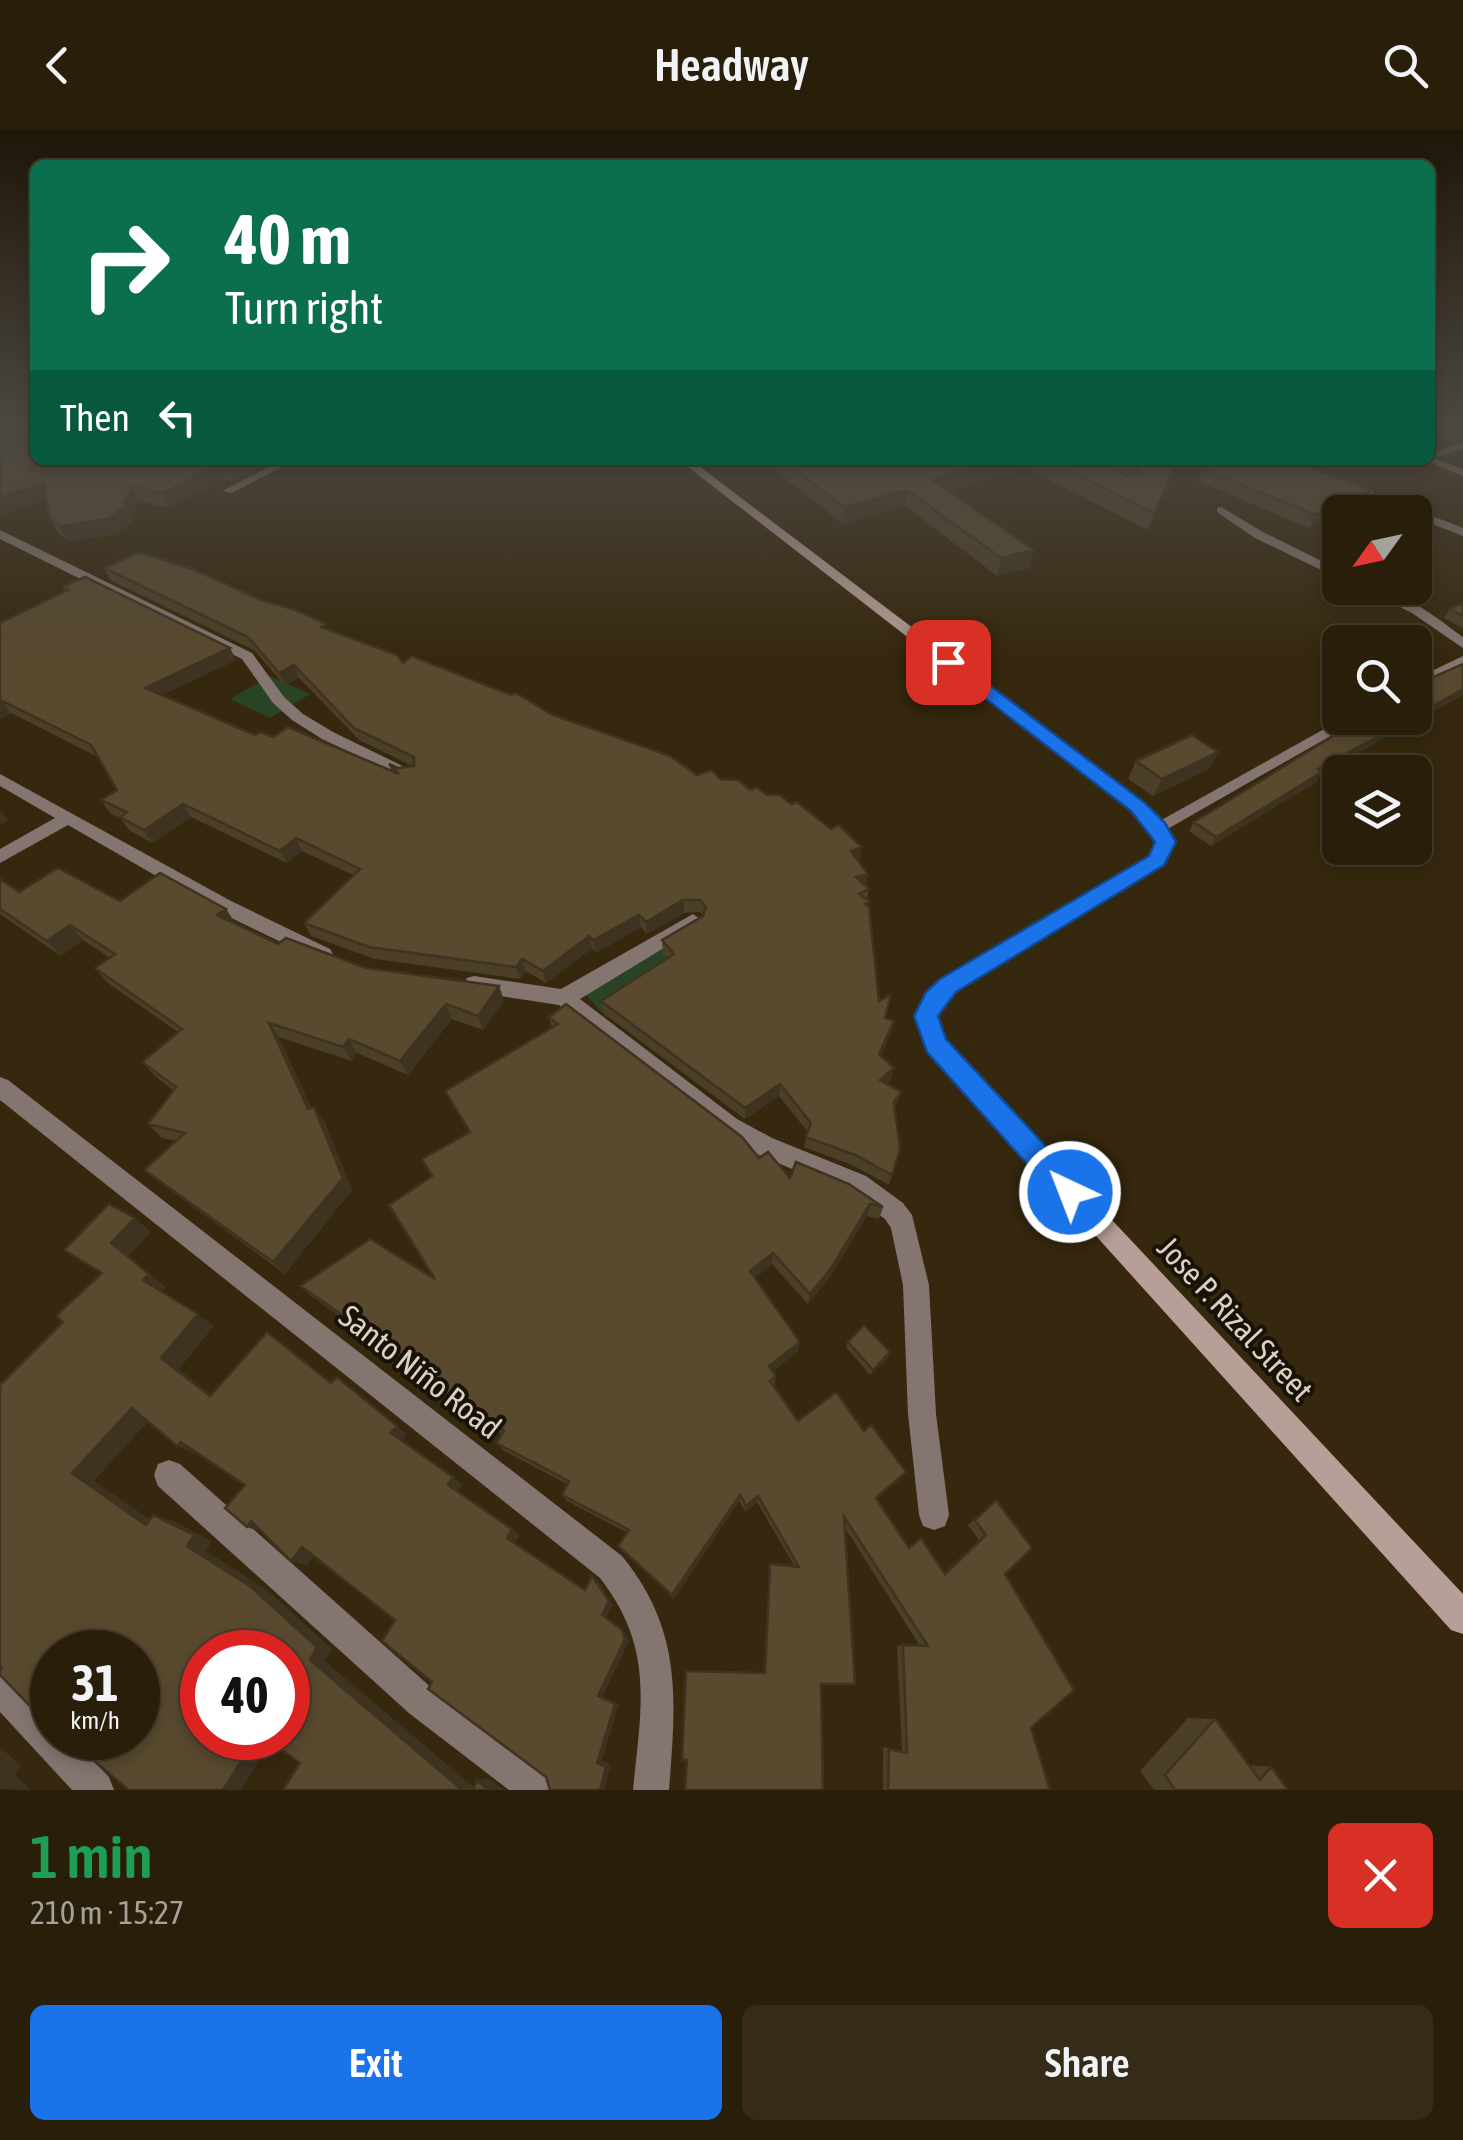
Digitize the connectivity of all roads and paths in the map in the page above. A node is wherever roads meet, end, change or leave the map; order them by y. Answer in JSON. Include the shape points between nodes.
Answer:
{"nodes":[{"id":1,"x":740,"y":502,"type":"edge"},
{"id":2,"x":1390,"y":502,"type":"edge"},
{"id":3,"x":1221,"y":510,"type":"dead end"},
{"id":4,"x":1463,"y":532,"type":"edge"},
{"id":5,"x":0,"y":534,"type":"edge"},
{"id":6,"x":1322,"y":566,"type":"edge"},
{"id":7,"x":1406,"y":605,"type":"edge"},
{"id":8,"x":1463,"y":644,"type":"edge"},
{"id":9,"x":1463,"y":660,"type":"edge"},
{"id":10,"x":1432,"y":676,"type":"edge"},
{"id":11,"x":1323,"y":735,"type":"edge"},
{"id":12,"x":409,"y":772,"type":"edge"},
{"id":13,"x":0,"y":779,"type":"edge"},
{"id":14,"x":69,"y":817,"type":"junction"},
{"id":15,"x":1158,"y":827,"type":"junction"},
{"id":16,"x":0,"y":857,"type":"edge"},
{"id":17,"x":693,"y":921,"type":"edge"},
{"id":18,"x":340,"y":960,"type":"edge"},
{"id":19,"x":456,"y":982,"type":"edge"},
{"id":20,"x":564,"y":998,"type":"junction"},
{"id":21,"x":0,"y":1087,"type":"edge"},
{"id":22,"x":169,"y":1475,"type":"dead end"},
{"id":23,"x":934,"y":1515,"type":"dead end"},
{"id":24,"x":1463,"y":1618,"type":"edge"},
{"id":25,"x":0,"y":1686,"type":"edge"},
{"id":26,"x":96,"y":1790,"type":"edge"},
{"id":27,"x":538,"y":1790,"type":"edge"},
{"id":28,"x":651,"y":1790,"type":"edge"}],
"edges":[{"from":1,"to":15,"type":"street"},
{"from":2,"to":4,"type":"street"},
{"from":3,"to":6,"type":"street"},
{"from":5,"to":12,"type":"street","via":[[247,656],[272,696],[305,723]]},
{"from":7,"to":8,"type":"street"},
{"from":9,"to":10,"type":"street"},
{"from":11,"to":15,"type":"street"},
{"from":13,"to":14,"type":"street"},
{"from":14,"to":16,"type":"street"},
{"from":14,"to":18,"type":"street","via":[[224,906]]},
{"from":15,"to":24,"type":"street","name":"Jose P. Rizal Street","via":[[1166,842],[1156,860],[948,986],[926,1016],[936,1045]]},
{"from":17,"to":20,"type":"street"},
{"from":19,"to":20,"type":"street"},
{"from":20,"to":23,"type":"street","via":[[729,1126],[857,1184],[894,1211],[916,1285]]},
{"from":21,"to":28,"type":"street","name":"Santo Niño Road","via":[[623,1579],[654,1636]]},
{"from":22,"to":27,"type":"street","via":[[422,1702]]},
{"from":25,"to":26,"type":"street"}]}
